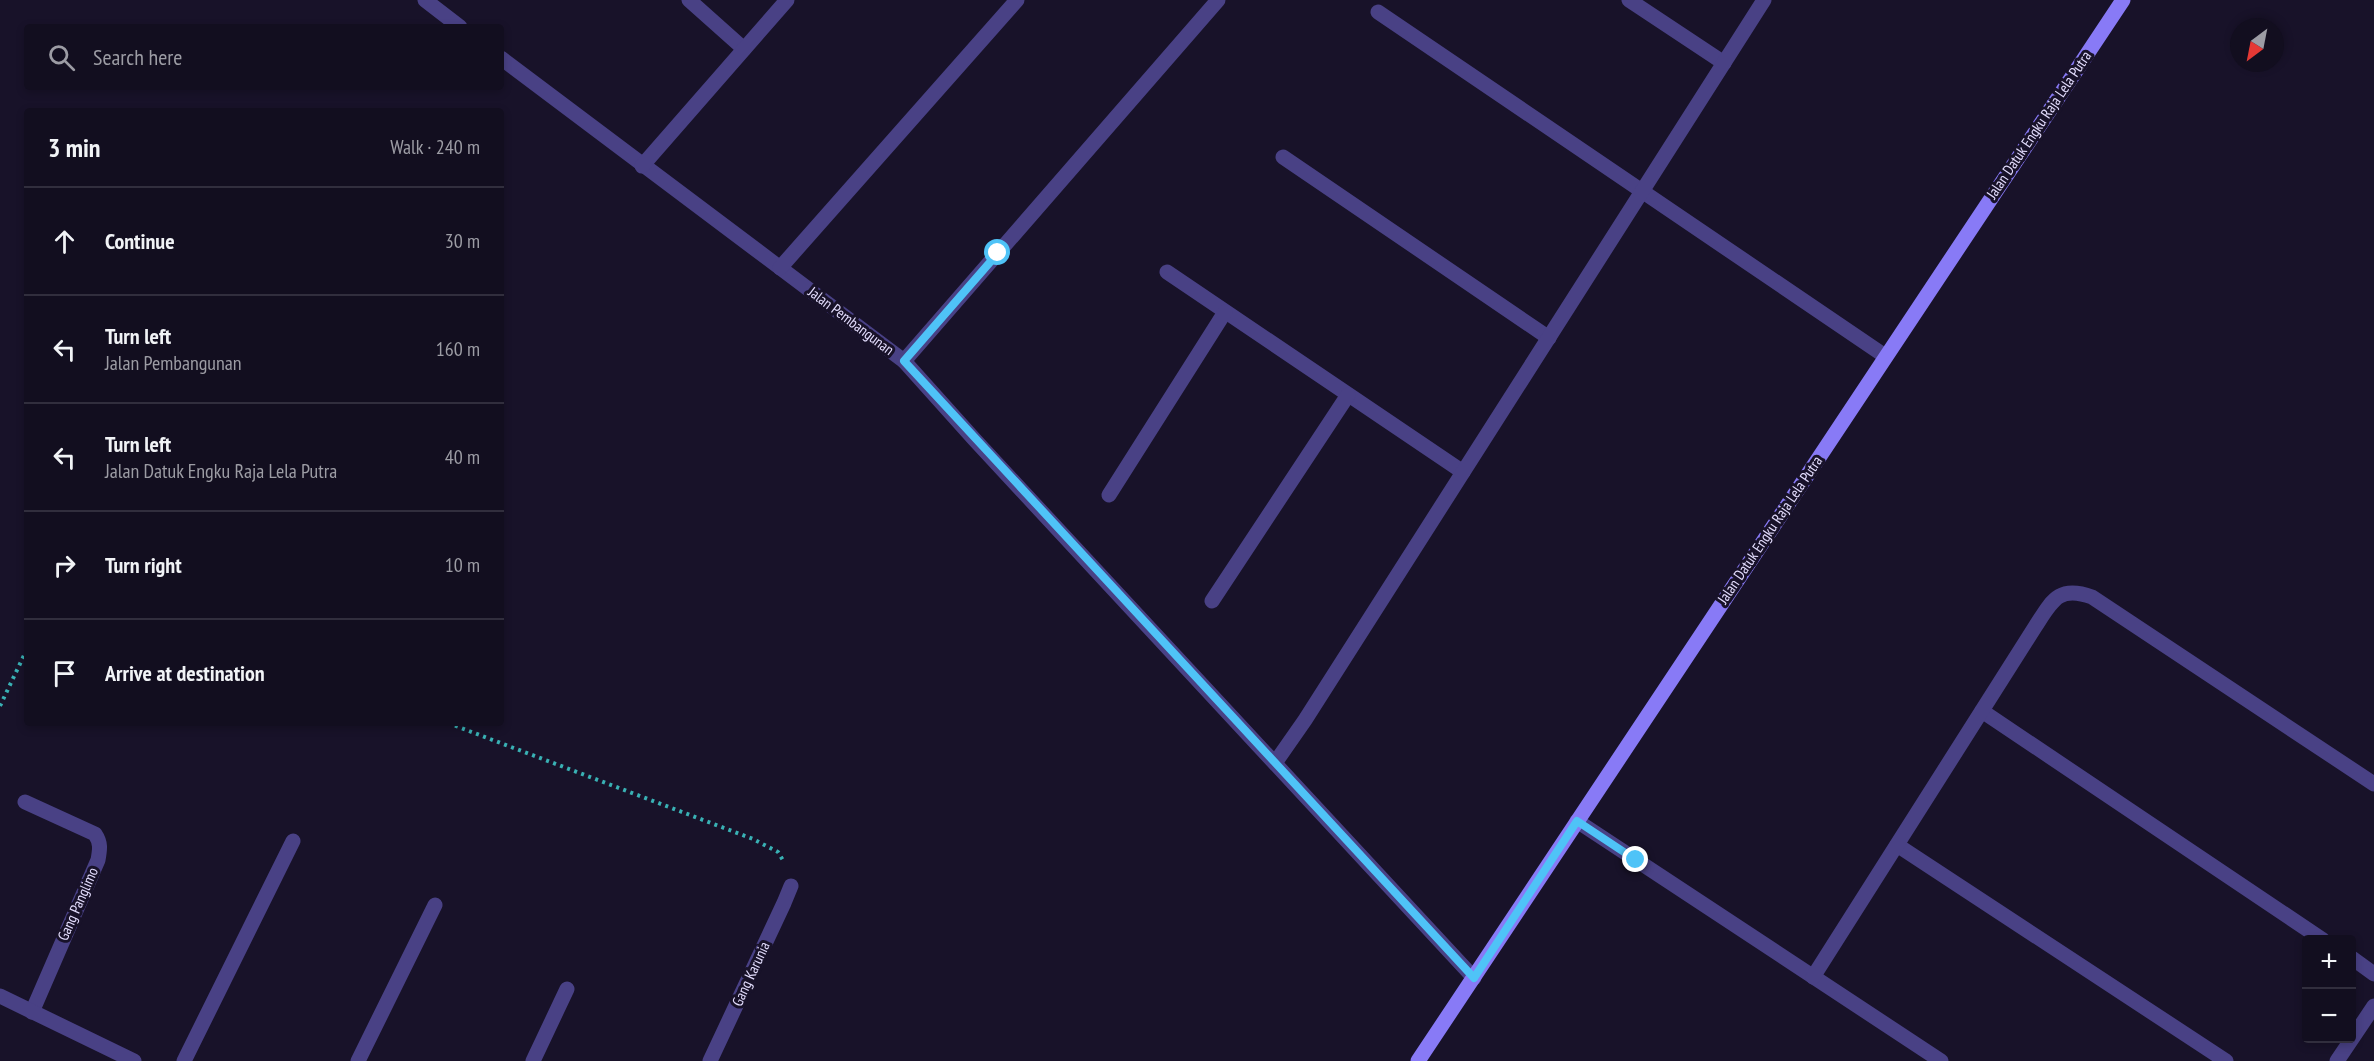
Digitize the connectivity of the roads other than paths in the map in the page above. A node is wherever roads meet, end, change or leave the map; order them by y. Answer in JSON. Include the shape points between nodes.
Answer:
{"nodes":[{"id":1,"x":425,"y":0,"type":"edge"},
{"id":2,"x":689,"y":0,"type":"edge"},
{"id":3,"x":787,"y":0,"type":"edge"},
{"id":4,"x":1017,"y":0,"type":"edge"},
{"id":5,"x":1218,"y":0,"type":"edge"},
{"id":6,"x":1629,"y":0,"type":"edge"},
{"id":7,"x":1764,"y":0,"type":"edge"},
{"id":8,"x":2123,"y":0,"type":"edge"},
{"id":9,"x":1378,"y":12,"type":"dead end"},
{"id":10,"x":456,"y":24,"type":"edge"},
{"id":11,"x":744,"y":49,"type":"junction"},
{"id":12,"x":504,"y":60,"type":"edge"},
{"id":13,"x":1724,"y":63,"type":"junction"},
{"id":14,"x":1283,"y":157,"type":"dead end"},
{"id":15,"x":642,"y":166,"type":"junction"},
{"id":16,"x":1642,"y":191,"type":"junction"},
{"id":17,"x":780,"y":268,"type":"junction"},
{"id":18,"x":1167,"y":272,"type":"dead end"},
{"id":19,"x":1225,"y":312,"type":"junction"},
{"id":20,"x":1549,"y":338,"type":"junction"},
{"id":21,"x":1885,"y":356,"type":"junction"},
{"id":22,"x":904,"y":361,"type":"junction"},
{"id":23,"x":1348,"y":395,"type":"junction"},
{"id":24,"x":1463,"y":472,"type":"junction"},
{"id":25,"x":1109,"y":495,"type":"dead end"},
{"id":26,"x":1212,"y":601,"type":"dead end"},
{"id":27,"x":1982,"y":711,"type":"junction"},
{"id":28,"x":1275,"y":763,"type":"junction"},
{"id":29,"x":2374,"y":783,"type":"edge"},
{"id":30,"x":25,"y":802,"type":"dead end"},
{"id":31,"x":1577,"y":821,"type":"junction"},
{"id":32,"x":293,"y":841,"type":"dead end"},
{"id":33,"x":1897,"y":846,"type":"junction"},
{"id":34,"x":790,"y":886,"type":"road end"},
{"id":35,"x":435,"y":905,"type":"dead end"},
{"id":36,"x":2317,"y":935,"type":"edge"},
{"id":37,"x":2356,"y":961,"type":"edge"},
{"id":38,"x":2374,"y":974,"type":"edge"},
{"id":39,"x":1813,"y":977,"type":"junction"},
{"id":40,"x":1474,"y":978,"type":"junction"},
{"id":41,"x":567,"y":989,"type":"dead end"},
{"id":42,"x":0,"y":996,"type":"edge"},
{"id":43,"x":2374,"y":1006,"type":"edge"},
{"id":44,"x":32,"y":1012,"type":"junction"},
{"id":45,"x":134,"y":1061,"type":"edge"},
{"id":46,"x":184,"y":1061,"type":"edge"},
{"id":47,"x":358,"y":1061,"type":"edge"},
{"id":48,"x":533,"y":1061,"type":"edge"},
{"id":49,"x":710,"y":1061,"type":"edge"},
{"id":50,"x":1418,"y":1061,"type":"edge"},
{"id":51,"x":1941,"y":1061,"type":"edge"},
{"id":52,"x":2226,"y":1061,"type":"edge"},
{"id":53,"x":2337,"y":1061,"type":"edge"}],
"edges":[{"from":1,"to":10,"type":"street"},
{"from":2,"to":11,"type":"street"},
{"from":3,"to":11,"type":"street"},
{"from":4,"to":17,"type":"street"},
{"from":5,"to":22,"type":"street"},
{"from":6,"to":13,"type":"street"},
{"from":7,"to":13,"type":"street"},
{"from":8,"to":21,"type":"street","name":"Jalan Datuk Engku Raja Lela Putra"},
{"from":9,"to":16,"type":"street"},
{"from":11,"to":15,"type":"street"},
{"from":12,"to":15,"type":"street","name":"Jalan Pembangunan"},
{"from":13,"to":16,"type":"street"},
{"from":14,"to":20,"type":"street"},
{"from":15,"to":17,"type":"street","name":"Jalan Pembangunan"},
{"from":16,"to":20,"type":"street"},
{"from":16,"to":21,"type":"street"},
{"from":17,"to":22,"type":"street","name":"Jalan Pembangunan"},
{"from":18,"to":19,"type":"street"},
{"from":19,"to":23,"type":"street"},
{"from":19,"to":25,"type":"street"},
{"from":20,"to":24,"type":"street"},
{"from":21,"to":31,"type":"street","name":"Jalan Datuk Engku Raja Lela Putra"},
{"from":22,"to":28,"type":"street","name":"Jalan Pembangunan"},
{"from":23,"to":24,"type":"street"},
{"from":23,"to":26,"type":"street"},
{"from":24,"to":28,"type":"street"},
{"from":27,"to":29,"type":"street","via":[[2050,604],[2075,591],[2092,597]]},
{"from":27,"to":33,"type":"street"},
{"from":27,"to":36,"type":"street"},
{"from":28,"to":40,"type":"street","name":"Jalan Pembangunan"},
{"from":30,"to":44,"type":"street","name":"Gang Panglimo","via":[[95,834],[100,849]]},
{"from":31,"to":39,"type":"street"},
{"from":31,"to":40,"type":"street","name":"Jalan Datuk Engku Raja Lela Putra"},
{"from":32,"to":46,"type":"street"},
{"from":33,"to":39,"type":"street"},
{"from":33,"to":52,"type":"street"},
{"from":34,"to":49,"type":"street","name":"Gang Karunia"},
{"from":35,"to":47,"type":"street"},
{"from":37,"to":38,"type":"street"},
{"from":39,"to":51,"type":"street"},
{"from":40,"to":50,"type":"street","name":"Jalan Datuk Engku Raja Lela Putra"},
{"from":41,"to":48,"type":"street"},
{"from":42,"to":44,"type":"street"},
{"from":43,"to":53,"type":"street"},
{"from":44,"to":45,"type":"street"}]}
